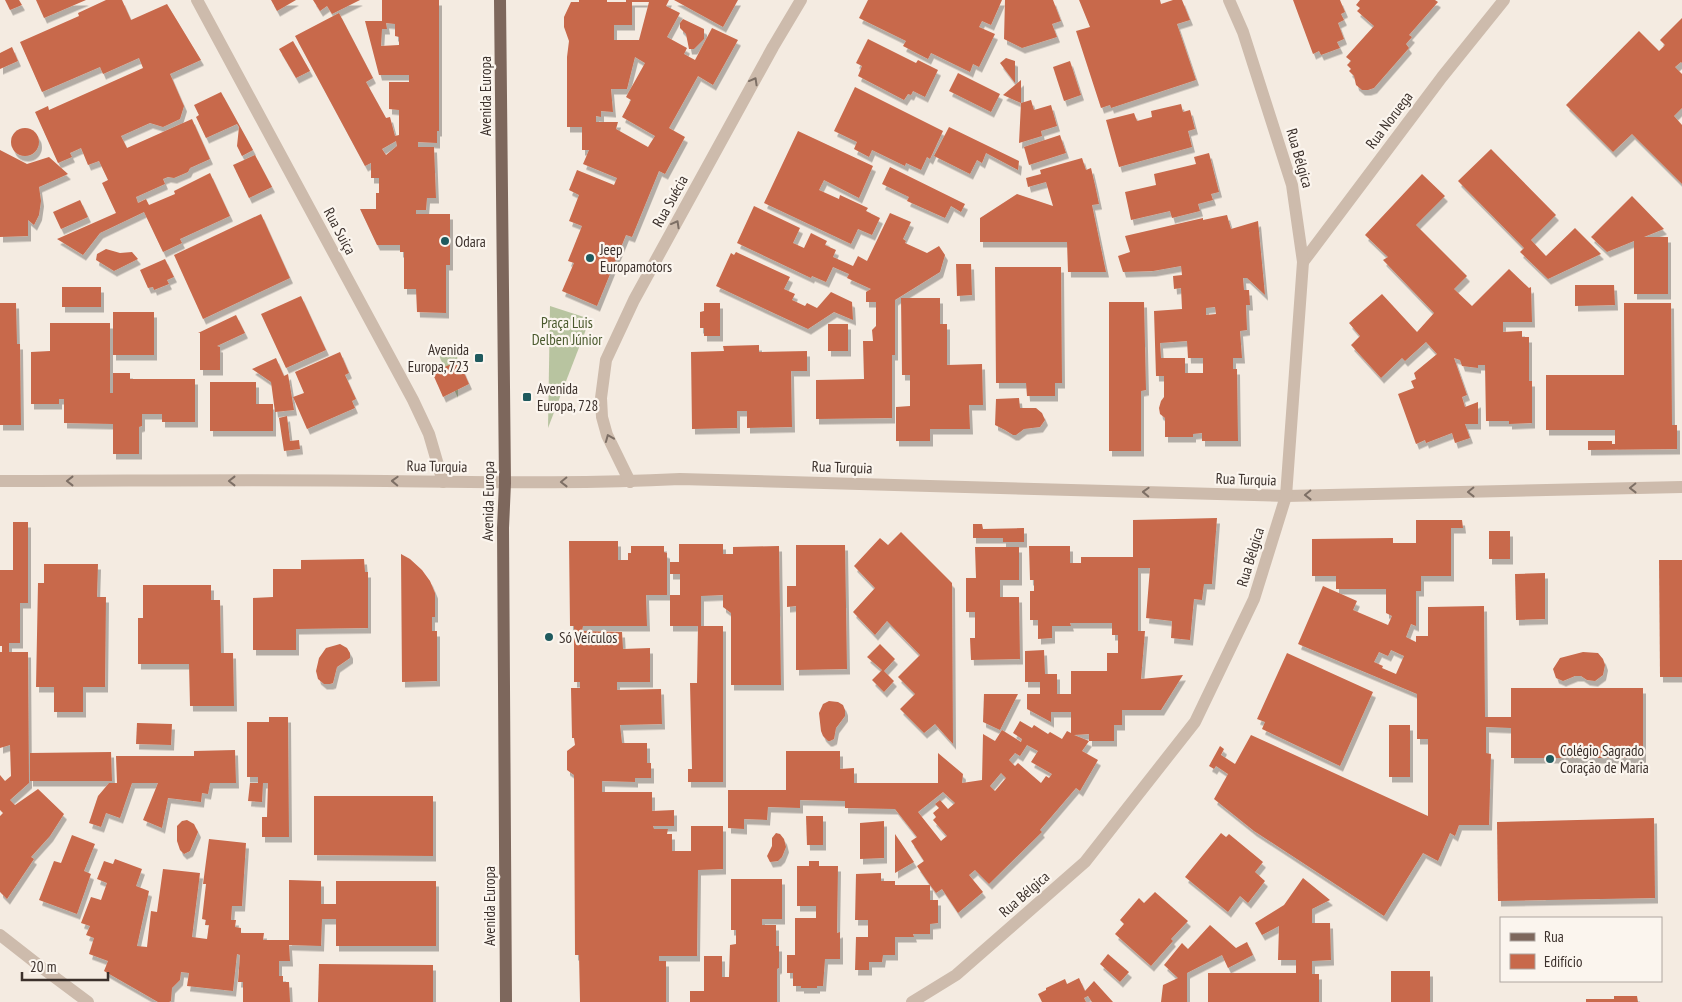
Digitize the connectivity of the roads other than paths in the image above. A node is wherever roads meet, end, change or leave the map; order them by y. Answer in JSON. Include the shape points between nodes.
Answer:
{"nodes":[{"id":1,"x":197,"y":0,"type":"edge"},
{"id":2,"x":500,"y":0,"type":"edge"},
{"id":3,"x":800,"y":0,"type":"edge"},
{"id":4,"x":1229,"y":0,"type":"edge"},
{"id":5,"x":1504,"y":0,"type":"edge"},
{"id":6,"x":1303,"y":262,"type":"junction"},
{"id":7,"x":0,"y":481,"type":"edge"},
{"id":8,"x":443,"y":482,"type":"junction"},
{"id":9,"x":630,"y":482,"type":"junction"},
{"id":10,"x":505,"y":483,"type":"junction"},
{"id":11,"x":1682,"y":487,"type":"edge"},
{"id":12,"x":1286,"y":496,"type":"junction"},
{"id":13,"x":0,"y":935,"type":"edge"},
{"id":14,"x":88,"y":1002,"type":"edge"},
{"id":15,"x":506,"y":1002,"type":"edge"},
{"id":16,"x":912,"y":1002,"type":"edge"}],
"edges":[{"from":1,"to":8,"type":"street","name":"Rua Suiça","via":[[413,400],[429,434]]},
{"from":2,"to":10,"type":"main road","name":"Avenida Europa"},
{"from":9,"to":3,"type":"street","name":"Rua Suécia","one_way":true,"via":[[606,435],[602,417],[606,360],[634,300]]},
{"from":4,"to":6,"type":"street","name":"Rua Bélgica","via":[[1243,32],[1292,184]]},
{"from":5,"to":6,"type":"street","name":"Rua Noruega"},
{"from":6,"to":12,"type":"street","name":"Rua Bélgica"},
{"from":8,"to":7,"type":"street","name":"Rua Turquia","one_way":true},
{"from":8,"to":10,"type":"street","name":"Rua Turquia"},
{"from":9,"to":10,"type":"street","name":"Rua Turquia","one_way":true},
{"from":12,"to":9,"type":"street","name":"Rua Turquia","one_way":true,"via":[[680,479]]},
{"from":10,"to":15,"type":"main road","name":"Avenida Europa"},
{"from":11,"to":12,"type":"street","name":"Rua Turquia","one_way":true},
{"from":12,"to":16,"type":"street","name":"Rua Bélgica","via":[[1254,600],[1195,722],[1085,862],[956,975]]},
{"from":13,"to":14,"type":"street"}]}
